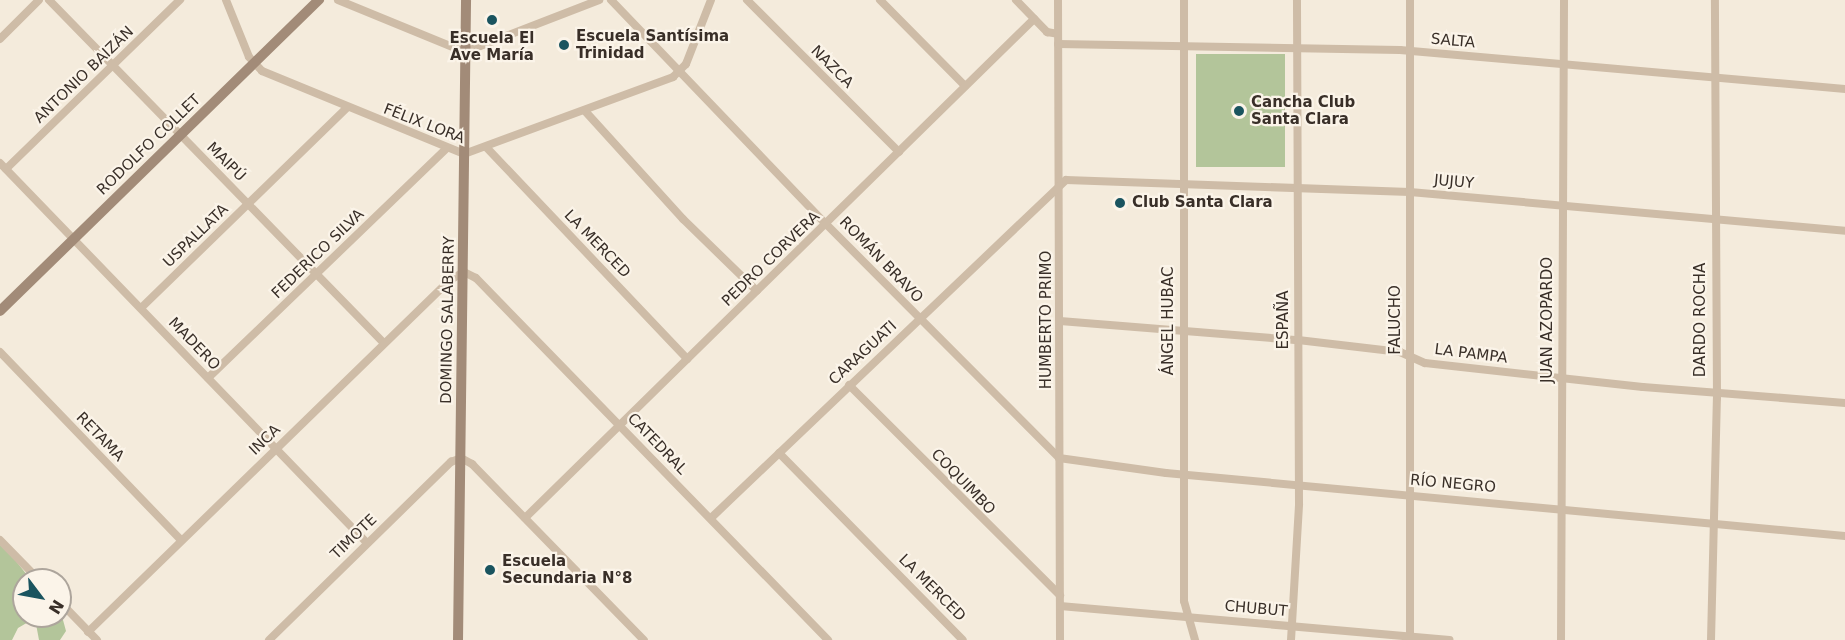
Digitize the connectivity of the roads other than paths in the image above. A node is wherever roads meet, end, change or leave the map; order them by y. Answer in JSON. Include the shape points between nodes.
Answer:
{"nodes":[{"id":1,"x":39,"y":0,"type":"edge"},
{"id":2,"x":49,"y":0,"type":"edge"},
{"id":3,"x":180,"y":0,"type":"edge"},
{"id":4,"x":226,"y":0,"type":"edge"},
{"id":5,"x":319,"y":0,"type":"edge"},
{"id":6,"x":338,"y":0,"type":"edge"},
{"id":7,"x":466,"y":0,"type":"edge"},
{"id":8,"x":599,"y":0,"type":"edge"},
{"id":9,"x":611,"y":0,"type":"edge"},
{"id":10,"x":711,"y":0,"type":"edge"},
{"id":11,"x":747,"y":0,"type":"edge"},
{"id":12,"x":880,"y":0,"type":"edge"},
{"id":13,"x":1016,"y":0,"type":"edge"},
{"id":14,"x":1058,"y":0,"type":"edge"},
{"id":15,"x":1184,"y":0,"type":"edge"},
{"id":16,"x":1298,"y":0,"type":"edge"},
{"id":17,"x":1410,"y":0,"type":"edge"},
{"id":18,"x":1564,"y":0,"type":"edge"},
{"id":19,"x":1715,"y":0,"type":"edge"},
{"id":20,"x":1034,"y":19,"type":"junction"},
{"id":21,"x":1058,"y":34,"type":"junction"},
{"id":22,"x":0,"y":39,"type":"edge"},
{"id":23,"x":1058,"y":44,"type":"junction"},
{"id":24,"x":1184,"y":47,"type":"junction"},
{"id":25,"x":1298,"y":48,"type":"junction"},
{"id":26,"x":1410,"y":51,"type":"junction"},
{"id":27,"x":465,"y":52,"type":"junction"},
{"id":28,"x":253,"y":63,"type":"junction"},
{"id":29,"x":1563,"y":65,"type":"junction"},
{"id":30,"x":113,"y":66,"type":"junction"},
{"id":31,"x":681,"y":71,"type":"junction"},
{"id":32,"x":1714,"y":77,"type":"junction"},
{"id":33,"x":965,"y":86,"type":"junction"},
{"id":34,"x":1845,"y":89,"type":"edge"},
{"id":35,"x":347,"y":108,"type":"junction"},
{"id":36,"x":585,"y":111,"type":"junction"},
{"id":37,"x":181,"y":136,"type":"junction"},
{"id":38,"x":486,"y":148,"type":"junction"},
{"id":39,"x":446,"y":149,"type":"junction"},
{"id":40,"x":899,"y":152,"type":"junction"},
{"id":41,"x":464,"y":154,"type":"junction"},
{"id":42,"x":0,"y":163,"type":"edge"},
{"id":43,"x":6,"y":170,"type":"junction"},
{"id":44,"x":1060,"y":182,"type":"junction"},
{"id":45,"x":1184,"y":182,"type":"junction"},
{"id":46,"x":1296,"y":186,"type":"junction"},
{"id":47,"x":1410,"y":192,"type":"junction"},
{"id":48,"x":248,"y":204,"type":"junction"},
{"id":49,"x":1563,"y":205,"type":"junction"},
{"id":50,"x":1714,"y":219,"type":"junction"},
{"id":51,"x":826,"y":224,"type":"junction"},
{"id":52,"x":1845,"y":231,"type":"edge"},
{"id":53,"x":73,"y":239,"type":"junction"},
{"id":54,"x":464,"y":272,"type":"junction"},
{"id":55,"x":316,"y":274,"type":"junction"},
{"id":56,"x":757,"y":291,"type":"junction"},
{"id":57,"x":141,"y":308,"type":"junction"},
{"id":58,"x":0,"y":311,"type":"edge"},
{"id":59,"x":919,"y":319,"type":"junction"},
{"id":60,"x":1060,"y":321,"type":"junction"},
{"id":61,"x":1182,"y":331,"type":"junction"},
{"id":62,"x":1298,"y":340,"type":"junction"},
{"id":63,"x":384,"y":343,"type":"junction"},
{"id":64,"x":0,"y":352,"type":"edge"},
{"id":65,"x":1410,"y":357,"type":"junction"},
{"id":66,"x":687,"y":359,"type":"junction"},
{"id":67,"x":208,"y":378,"type":"junction"},
{"id":68,"x":1562,"y":378,"type":"junction"},
{"id":69,"x":849,"y":385,"type":"junction"},
{"id":70,"x":1716,"y":391,"type":"junction"},
{"id":71,"x":1845,"y":403,"type":"edge"},
{"id":72,"x":619,"y":425,"type":"junction"},
{"id":73,"x":276,"y":449,"type":"junction"},
{"id":74,"x":779,"y":453,"type":"junction"},
{"id":75,"x":461,"y":458,"type":"junction"},
{"id":76,"x":1059,"y":458,"type":"junction"},
{"id":77,"x":1184,"y":474,"type":"junction"},
{"id":78,"x":1298,"y":483,"type":"junction"},
{"id":79,"x":1410,"y":494,"type":"junction"},
{"id":80,"x":1561,"y":508,"type":"junction"},
{"id":81,"x":525,"y":518,"type":"junction"},
{"id":82,"x":711,"y":518,"type":"junction"},
{"id":83,"x":1713,"y":522,"type":"junction"},
{"id":84,"x":1845,"y":536,"type":"edge"},
{"id":85,"x":0,"y":540,"type":"edge"},
{"id":86,"x":181,"y":540,"type":"junction"},
{"id":87,"x":367,"y":543,"type":"junction"},
{"id":88,"x":27,"y":568,"type":"edge"},
{"id":89,"x":1059,"y":595,"type":"junction"},
{"id":90,"x":1060,"y":606,"type":"junction"},
{"id":91,"x":72,"y":615,"type":"edge"},
{"id":92,"x":1186,"y":616,"type":"junction"},
{"id":93,"x":1294,"y":626,"type":"junction"},
{"id":94,"x":88,"y":632,"type":"junction"},
{"id":95,"x":1410,"y":638,"type":"edge"},
{"id":96,"x":97,"y":640,"type":"edge"},
{"id":97,"x":269,"y":640,"type":"edge"},
{"id":98,"x":458,"y":640,"type":"edge"},
{"id":99,"x":644,"y":640,"type":"edge"},
{"id":100,"x":828,"y":640,"type":"edge"},
{"id":101,"x":963,"y":640,"type":"edge"},
{"id":102,"x":1060,"y":640,"type":"edge"},
{"id":103,"x":1196,"y":640,"type":"edge"},
{"id":104,"x":1291,"y":640,"type":"edge"},
{"id":105,"x":1450,"y":640,"type":"edge"},
{"id":106,"x":1561,"y":640,"type":"edge"},
{"id":107,"x":1711,"y":640,"type":"edge"}],
"edges":[{"from":1,"to":22,"type":"street"},
{"from":2,"to":30,"type":"street","name":"MAIPÚ"},
{"from":3,"to":30,"type":"street","name":"ANTONIO BAIZÁN"},
{"from":4,"to":28,"type":"street"},
{"from":5,"to":28,"type":"street","name":"RODOLFO COLLET"},
{"from":6,"to":27,"type":"street"},
{"from":7,"to":27,"type":"street","name":"DOMINGO SALABERRY"},
{"from":8,"to":27,"type":"street"},
{"from":9,"to":31,"type":"street","name":"ROMÁN BRAVO"},
{"from":10,"to":31,"type":"street"},
{"from":11,"to":40,"type":"street","name":"NAZCA"},
{"from":12,"to":33,"type":"street"},
{"from":13,"to":20,"type":"street"},
{"from":14,"to":21,"type":"street","name":"HUMBERTO PRIMO"},
{"from":15,"to":24,"type":"street","name":"ÁNGEL HUBAC"},
{"from":16,"to":25,"type":"street","name":"ESPAÑA"},
{"from":17,"to":26,"type":"street","name":"FALUCHO"},
{"from":18,"to":29,"type":"street","name":"JUAN AZOPARDO"},
{"from":19,"to":32,"type":"street","name":"DARDO ROCHA"},
{"from":20,"to":21,"type":"street","via":[[1047,32]]},
{"from":20,"to":33,"type":"street","name":"PEDRO CORVERA"},
{"from":21,"to":23,"type":"street","name":"HUMBERTO PRIMO"},
{"from":23,"to":24,"type":"street","name":"SALTA"},
{"from":23,"to":44,"type":"street","name":"HUMBERTO PRIMO"},
{"from":24,"to":25,"type":"street","name":"SALTA"},
{"from":24,"to":45,"type":"street","name":"ÁNGEL HUBAC"},
{"from":25,"to":26,"type":"street","name":"SALTA"},
{"from":25,"to":46,"type":"street","name":"ESPAÑA"},
{"from":26,"to":29,"type":"street","name":"SALTA"},
{"from":26,"to":47,"type":"street","name":"FALUCHO"},
{"from":27,"to":41,"type":"street","name":"DOMINGO SALABERRY"},
{"from":28,"to":35,"type":"street","name":"FÉLIX LORA","via":[[262,71]]},
{"from":28,"to":37,"type":"street","name":"RODOLFO COLLET"},
{"from":29,"to":32,"type":"street","name":"SALTA"},
{"from":29,"to":49,"type":"street","name":"JUAN AZOPARDO"},
{"from":30,"to":37,"type":"street","name":"MAIPÚ"},
{"from":30,"to":43,"type":"street","name":"ANTONIO BAIZÁN"},
{"from":31,"to":36,"type":"street","name":"FÉLIX LORA"},
{"from":31,"to":51,"type":"street","name":"ROMÁN BRAVO"},
{"from":32,"to":34,"type":"street","name":"SALTA"},
{"from":32,"to":50,"type":"street","name":"DARDO ROCHA"},
{"from":33,"to":40,"type":"street","name":"PEDRO CORVERA"},
{"from":35,"to":39,"type":"street","name":"FÉLIX LORA"},
{"from":35,"to":48,"type":"street","name":"USPALLATA"},
{"from":36,"to":38,"type":"street","name":"FÉLIX LORA"},
{"from":36,"to":56,"type":"street","via":[[683,219]]},
{"from":37,"to":48,"type":"street","name":"MAIPÚ"},
{"from":37,"to":53,"type":"street","name":"RODOLFO COLLET"},
{"from":38,"to":41,"type":"street","name":"FÉLIX LORA"},
{"from":38,"to":66,"type":"street","name":"LA MERCED"},
{"from":39,"to":41,"type":"street","name":"FÉLIX LORA"},
{"from":39,"to":55,"type":"street","name":"FEDERICO SILVA"},
{"from":40,"to":51,"type":"street","name":"PEDRO CORVERA"},
{"from":41,"to":54,"type":"street","name":"DOMINGO SALABERRY"},
{"from":42,"to":43,"type":"street","name":"MADERO"},
{"from":43,"to":53,"type":"street","name":"MADERO"},
{"from":44,"to":45,"type":"street","name":"JUJUY"},
{"from":44,"to":59,"type":"street","name":"CARAGUATI"},
{"from":44,"to":60,"type":"street","name":"HUMBERTO PRIMO"},
{"from":45,"to":46,"type":"street","name":"JUJUY"},
{"from":45,"to":61,"type":"street","name":"ÁNGEL HUBAC"},
{"from":46,"to":47,"type":"street","name":"JUJUY"},
{"from":46,"to":62,"type":"street","name":"ESPAÑA"},
{"from":47,"to":49,"type":"street","name":"JUJUY"},
{"from":47,"to":65,"type":"street","name":"FALUCHO"},
{"from":48,"to":55,"type":"street","name":"MAIPÚ"},
{"from":48,"to":57,"type":"street","name":"USPALLATA"},
{"from":49,"to":50,"type":"street","name":"JUJUY"},
{"from":49,"to":68,"type":"street","name":"JUAN AZOPARDO"},
{"from":50,"to":52,"type":"street","name":"JUJUY"},
{"from":50,"to":70,"type":"street","name":"DARDO ROCHA"},
{"from":51,"to":56,"type":"street","name":"PEDRO CORVERA"},
{"from":51,"to":59,"type":"street","name":"ROMÁN BRAVO"},
{"from":53,"to":57,"type":"street","name":"MADERO"},
{"from":53,"to":58,"type":"street","name":"RODOLFO COLLET"},
{"from":54,"to":63,"type":"street","name":"INCA","via":[[450,280]]},
{"from":54,"to":72,"type":"street","name":"CATEDRAL","via":[[476,278]]},
{"from":54,"to":75,"type":"street","name":"DOMINGO SALABERRY"},
{"from":55,"to":63,"type":"street","name":"MAIPÚ"},
{"from":55,"to":67,"type":"street","name":"FEDERICO SILVA"},
{"from":56,"to":66,"type":"street","name":"PEDRO CORVERA"},
{"from":57,"to":67,"type":"street","name":"MADERO"},
{"from":59,"to":69,"type":"street","name":"CARAGUATI"},
{"from":59,"to":76,"type":"street","name":"ROMÁN BRAVO"},
{"from":60,"to":61,"type":"street","name":"LA PAMPA"},
{"from":60,"to":76,"type":"street","name":"HUMBERTO PRIMO"},
{"from":61,"to":62,"type":"street","name":"LA PAMPA"},
{"from":61,"to":77,"type":"street","name":"ÁNGEL HUBAC"},
{"from":62,"to":65,"type":"street","name":"LA PAMPA"},
{"from":62,"to":78,"type":"street","name":"ESPAÑA"},
{"from":63,"to":73,"type":"street","name":"INCA"},
{"from":64,"to":86,"type":"street","name":"RETAMA"},
{"from":65,"to":68,"type":"street","name":"LA PAMPA","via":[[1425,363]]},
{"from":65,"to":79,"type":"street","name":"FALUCHO"},
{"from":66,"to":72,"type":"street","name":"PEDRO CORVERA"},
{"from":67,"to":73,"type":"street","name":"MADERO"},
{"from":68,"to":70,"type":"street","name":"LA PAMPA"},
{"from":68,"to":80,"type":"street","name":"JUAN AZOPARDO"},
{"from":69,"to":74,"type":"street","name":"CARAGUATI"},
{"from":69,"to":89,"type":"street","name":"COQUIMBO"},
{"from":70,"to":71,"type":"street","name":"LA PAMPA"},
{"from":70,"to":83,"type":"street","name":"DARDO ROCHA"},
{"from":72,"to":81,"type":"street","name":"PEDRO CORVERA"},
{"from":72,"to":82,"type":"street","name":"CATEDRAL"},
{"from":73,"to":86,"type":"street","name":"INCA"},
{"from":73,"to":87,"type":"street","name":"MADERO"},
{"from":74,"to":82,"type":"street","name":"CARAGUATI"},
{"from":74,"to":101,"type":"street","name":"LA MERCED"},
{"from":75,"to":81,"type":"street"},
{"from":75,"to":87,"type":"street","name":"TIMOTE","via":[[451,462]]},
{"from":75,"to":98,"type":"street","name":"DOMINGO SALABERRY"},
{"from":76,"to":77,"type":"street","name":"RÍO NEGRO"},
{"from":76,"to":89,"type":"street","name":"HUMBERTO PRIMO"},
{"from":77,"to":78,"type":"street","name":"RÍO NEGRO"},
{"from":77,"to":92,"type":"street","name":"ÁNGEL HUBAC"},
{"from":78,"to":79,"type":"street","name":"RÍO NEGRO"},
{"from":78,"to":93,"type":"street","name":"ESPAÑA"},
{"from":79,"to":80,"type":"street","name":"RÍO NEGRO"},
{"from":79,"to":95,"type":"street","name":"FALUCHO"},
{"from":80,"to":83,"type":"street","name":"RÍO NEGRO"},
{"from":80,"to":106,"type":"street","name":"JUAN AZOPARDO"},
{"from":81,"to":99,"type":"street"},
{"from":82,"to":100,"type":"street","name":"CATEDRAL"},
{"from":83,"to":84,"type":"street","name":"RÍO NEGRO"},
{"from":83,"to":107,"type":"street","name":"DARDO ROCHA"},
{"from":85,"to":88,"type":"street"},
{"from":86,"to":94,"type":"street","name":"INCA"},
{"from":87,"to":97,"type":"street","name":"TIMOTE"},
{"from":89,"to":90,"type":"street","name":"HUMBERTO PRIMO"},
{"from":90,"to":92,"type":"street","name":"CHUBUT"},
{"from":90,"to":102,"type":"street","name":"HUMBERTO PRIMO"},
{"from":91,"to":94,"type":"street"},
{"from":92,"to":93,"type":"street","name":"CHUBUT"},
{"from":92,"to":103,"type":"street","name":"ÁNGEL HUBAC"},
{"from":93,"to":95,"type":"street","name":"CHUBUT"},
{"from":93,"to":104,"type":"street","name":"ESPAÑA"},
{"from":94,"to":96,"type":"street"},
{"from":95,"to":105,"type":"street","name":"CHUBUT"}]}
